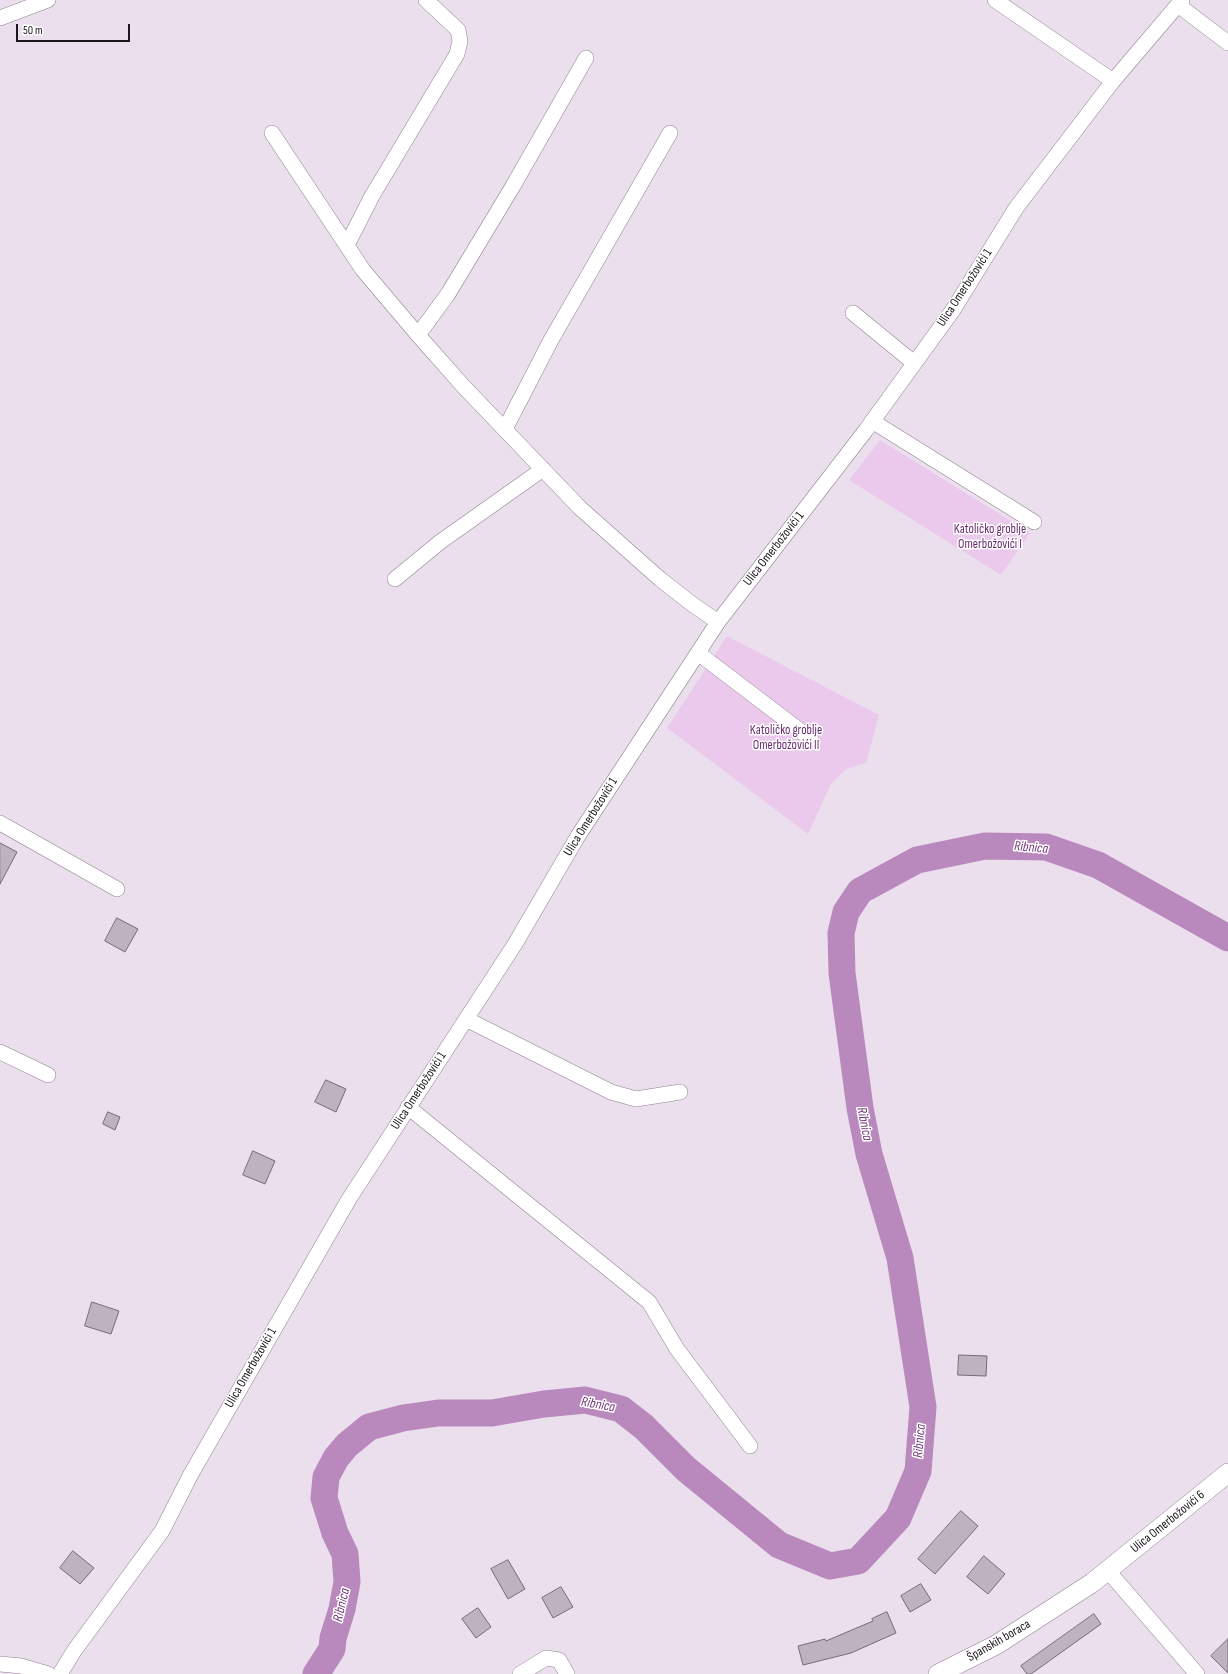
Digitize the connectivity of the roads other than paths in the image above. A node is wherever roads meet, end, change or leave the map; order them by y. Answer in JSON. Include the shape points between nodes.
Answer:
{"nodes":[{"id":1,"x":48,"y":0,"type":"edge"},
{"id":2,"x":426,"y":0,"type":"edge"},
{"id":3,"x":995,"y":0,"type":"edge"},
{"id":4,"x":1180,"y":3,"type":"edge"},
{"id":5,"x":0,"y":18,"type":"edge"},
{"id":6,"x":1228,"y":44,"type":"edge"},
{"id":7,"x":586,"y":58,"type":"dead end"},
{"id":8,"x":1113,"y":82,"type":"junction"},
{"id":9,"x":272,"y":133,"type":"dead end"},
{"id":10,"x":670,"y":133,"type":"dead end"},
{"id":11,"x":347,"y":245,"type":"junction"},
{"id":12,"x":853,"y":313,"type":"dead end"},
{"id":13,"x":418,"y":335,"type":"junction"},
{"id":14,"x":914,"y":363,"type":"junction"},
{"id":15,"x":872,"y":421,"type":"junction"},
{"id":16,"x":505,"y":429,"type":"junction"},
{"id":17,"x":543,"y":469,"type":"junction"},
{"id":18,"x":1034,"y":522,"type":"dead end"},
{"id":19,"x":394,"y":579,"type":"dead end"},
{"id":20,"x":718,"y":622,"type":"junction"},
{"id":21,"x":698,"y":653,"type":"junction"},
{"id":22,"x":811,"y":740,"type":"dead end"},
{"id":23,"x":0,"y":823,"type":"edge"},
{"id":24,"x":117,"y":889,"type":"dead end"},
{"id":25,"x":466,"y":1019,"type":"junction"},
{"id":26,"x":0,"y":1052,"type":"edge"},
{"id":27,"x":48,"y":1075,"type":"dead end"},
{"id":28,"x":680,"y":1092,"type":"dead end"},
{"id":29,"x":408,"y":1107,"type":"junction"},
{"id":30,"x":750,"y":1446,"type":"dead end"},
{"id":31,"x":1228,"y":1473,"type":"edge"},
{"id":32,"x":1108,"y":1570,"type":"junction"},
{"id":33,"x":1059,"y":1605,"type":"joint"},
{"id":34,"x":0,"y":1664,"type":"edge"},
{"id":35,"x":48,"y":1674,"type":"edge"},
{"id":36,"x":60,"y":1674,"type":"edge"},
{"id":37,"x":520,"y":1674,"type":"edge"},
{"id":38,"x":567,"y":1674,"type":"edge"},
{"id":39,"x":938,"y":1674,"type":"edge"},
{"id":40,"x":1197,"y":1674,"type":"edge"}],
"edges":[{"from":1,"to":5,"type":"street"},
{"from":2,"to":11,"type":"street","via":[[458,30],[460,41],[457,54],[372,196]]},
{"from":3,"to":8,"type":"street"},
{"from":4,"to":6,"type":"street"},
{"from":4,"to":8,"type":"street","name":"Ulica Omerbožovići 1"},
{"from":7,"to":13,"type":"street","via":[[448,294]]},
{"from":8,"to":14,"type":"street","name":"Ulica Omerbožovići 1","via":[[1016,208],[953,310]]},
{"from":9,"to":11,"type":"street"},
{"from":10,"to":16,"type":"street","via":[[551,340]]},
{"from":11,"to":13,"type":"street","via":[[363,270]]},
{"from":12,"to":14,"type":"street"},
{"from":13,"to":16,"type":"street"},
{"from":14,"to":15,"type":"street","name":"Ulica Omerbožovići 1"},
{"from":15,"to":18,"type":"street"},
{"from":15,"to":20,"type":"street","name":"Ulica Omerbožovići 1"},
{"from":16,"to":17,"type":"street"},
{"from":17,"to":19,"type":"street","via":[[440,542]]},
{"from":17,"to":20,"type":"street","via":[[580,508],[660,579]]},
{"from":20,"to":21,"type":"street","name":"Ulica Omerbožovići 1"},
{"from":21,"to":22,"type":"street"},
{"from":21,"to":25,"type":"street","name":"Ulica Omerbožovići 1","via":[[578,836],[515,944]]},
{"from":23,"to":24,"type":"street"},
{"from":25,"to":28,"type":"street","via":[[611,1092],[636,1099]]},
{"from":25,"to":29,"type":"street","name":"Ulica Omerbožovići 1"},
{"from":26,"to":27,"type":"street"},
{"from":29,"to":30,"type":"street","via":[[649,1302],[677,1349]]},
{"from":29,"to":36,"type":"street","name":"Ulica Omerbožovići 1","via":[[349,1199],[191,1474],[162,1531]]},
{"from":31,"to":32,"type":"main road","name":"Ulica Omerbožovići 6"},
{"from":32,"to":33,"type":"main road","name":"Ulica Omerbožovići 6"},
{"from":32,"to":40,"type":"street"},
{"from":33,"to":39,"type":"main road","name":"Španskih boraca","via":[[996,1645]]},
{"from":34,"to":35,"type":"street","via":[[21,1666]]},
{"from":37,"to":38,"type":"street","via":[[546,1658],[559,1660]]}]}
